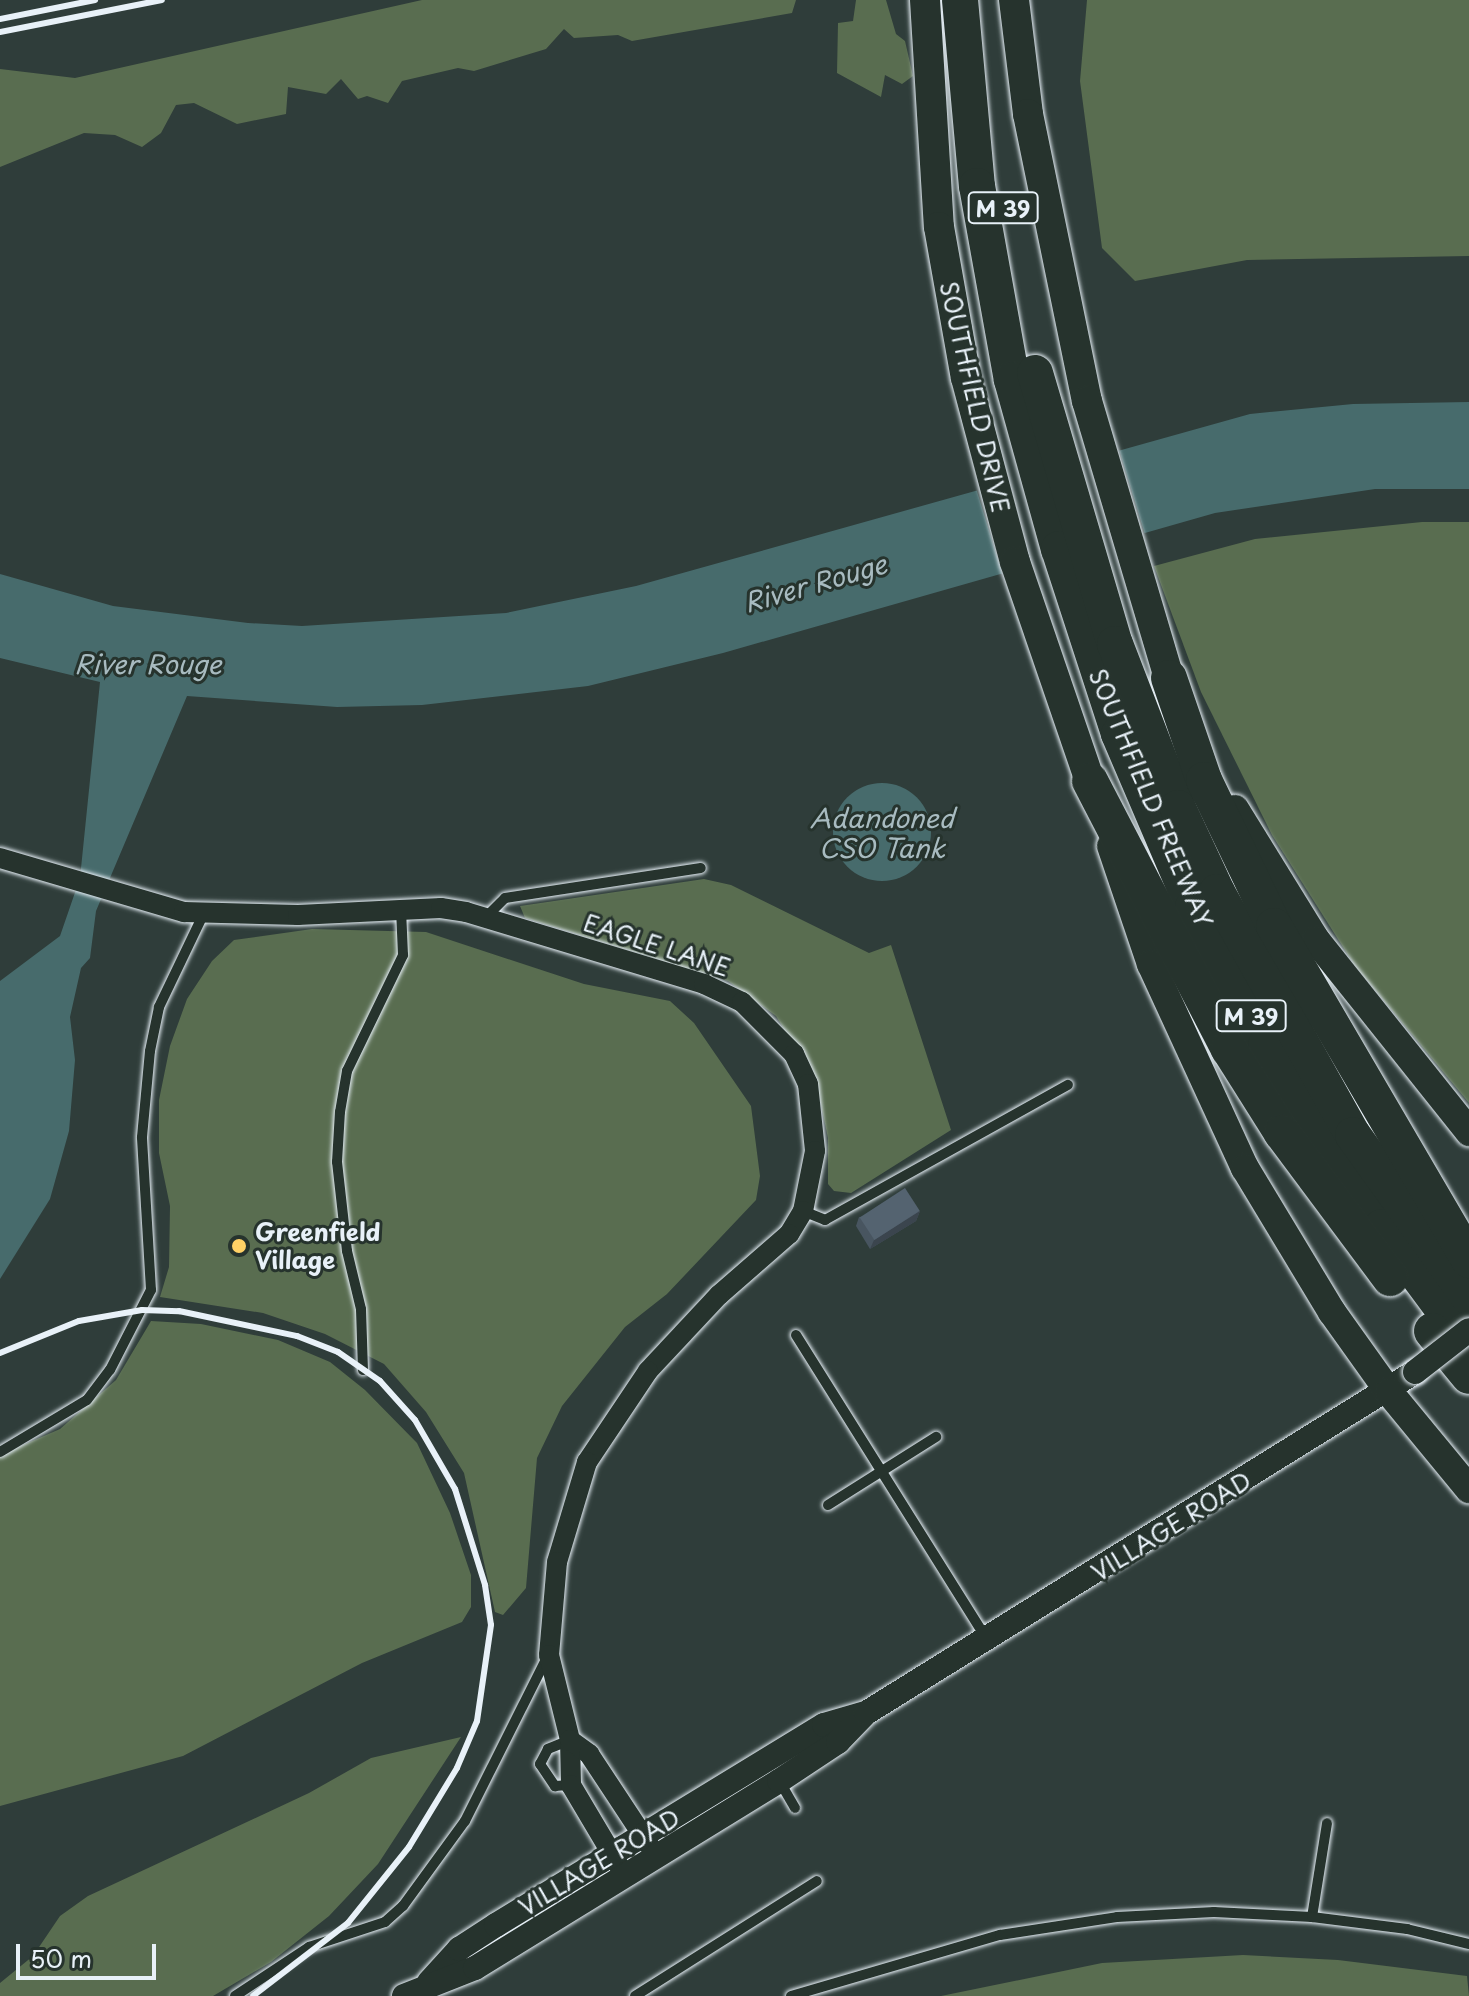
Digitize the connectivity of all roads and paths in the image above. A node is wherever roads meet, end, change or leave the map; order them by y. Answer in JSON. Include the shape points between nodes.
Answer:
{"nodes":[{"id":1,"x":925,"y":0,"type":"edge"},
{"id":2,"x":960,"y":0,"type":"edge"},
{"id":3,"x":982,"y":0,"type":"edge"},
{"id":4,"x":1014,"y":0,"type":"edge"},
{"id":5,"x":1034,"y":417,"type":"junction"},
{"id":6,"x":1103,"y":650,"type":"junction"},
{"id":7,"x":1169,"y":678,"type":"junction"},
{"id":8,"x":1090,"y":781,"type":"junction"},
{"id":9,"x":0,"y":858,"type":"edge"},
{"id":10,"x":701,"y":868,"type":"dead end"},
{"id":11,"x":401,"y":909,"type":"junction"},
{"id":12,"x":194,"y":912,"type":"junction"},
{"id":13,"x":485,"y":918,"type":"junction"},
{"id":14,"x":1068,"y":1085,"type":"dead end"},
{"id":15,"x":1469,"y":1132,"type":"edge"},
{"id":16,"x":803,"y":1211,"type":"junction"},
{"id":17,"x":1469,"y":1260,"type":"edge"},
{"id":18,"x":1469,"y":1297,"type":"edge"},
{"id":19,"x":1469,"y":1330,"type":"edge"},
{"id":20,"x":796,"y":1335,"type":"dead end"},
{"id":21,"x":1469,"y":1344,"type":"edge"},
{"id":22,"x":363,"y":1370,"type":"dead end"},
{"id":23,"x":1469,"y":1376,"type":"edge"},
{"id":24,"x":1389,"y":1392,"type":"junction"},
{"id":25,"x":936,"y":1437,"type":"dead end"},
{"id":26,"x":0,"y":1452,"type":"edge"},
{"id":27,"x":881,"y":1471,"type":"junction"},
{"id":28,"x":1469,"y":1489,"type":"edge"},
{"id":29,"x":828,"y":1505,"type":"dead end"},
{"id":30,"x":987,"y":1640,"type":"junction"},
{"id":31,"x":549,"y":1655,"type":"junction"},
{"id":32,"x":570,"y":1740,"type":"junction"},
{"id":33,"x":772,"y":1771,"type":"junction"},
{"id":34,"x":571,"y":1785,"type":"junction"},
{"id":35,"x":795,"y":1808,"type":"dead end"},
{"id":36,"x":1327,"y":1823,"type":"dead end"},
{"id":37,"x":643,"y":1835,"type":"junction"},
{"id":38,"x":612,"y":1854,"type":"junction"},
{"id":39,"x":657,"y":1856,"type":"junction"},
{"id":40,"x":625,"y":1876,"type":"junction"},
{"id":41,"x":817,"y":1881,"type":"dead end"},
{"id":42,"x":1312,"y":1917,"type":"junction"},
{"id":43,"x":1469,"y":1944,"type":"edge"},
{"id":44,"x":427,"y":1983,"type":"junction"},
{"id":45,"x":235,"y":1996,"type":"edge"},
{"id":46,"x":404,"y":1996,"type":"edge"},
{"id":47,"x":635,"y":1996,"type":"edge"},
{"id":48,"x":791,"y":1996,"type":"edge"}],
"edges":[{"from":1,"to":8,"type":"main road","name":"SOUTHFIELD DRIVE","via":[[939,227],[980,434],[1047,662]]},
{"from":2,"to":5,"type":"highway","name":"SOUTHFIELD FREEWAY","number":"M 39","via":[[977,186]]},
{"from":3,"to":5,"type":"highway","name":"SOUTHFIELD FREEWAY","number":"M 39","via":[[1003,208]]},
{"from":4,"to":7,"type":"main road","via":[[1028,114],[1087,401]]},
{"from":5,"to":6,"type":"highway","name":"SOUTHFIELD FREEWAY","number":"M 39"},
{"from":6,"to":18,"type":"highway","name":"SOUTHFIELD FREEWAY","number":"M 39","via":[[1257,972],[1353,1135]]},
{"from":6,"to":21,"type":"highway","name":"SOUTHFIELD FREEWAY","number":"M 39","via":[[1193,907],[1266,1045],[1382,1227]]},
{"from":7,"to":15,"type":"main road","via":[[1283,890],[1350,987]]},
{"from":7,"to":17,"type":"highway","via":[[1204,780],[1274,926]]},
{"from":8,"to":23,"type":"highway","via":[[1259,1097],[1345,1221]]},
{"from":8,"to":24,"type":"main road","via":[[1151,964],[1197,1071],[1273,1217]]},
{"from":9,"to":12,"type":"street","name":"EAGLE LANE"},
{"from":10,"to":13,"type":"lane","via":[[505,898]]},
{"from":11,"to":12,"type":"street","name":"EAGLE LANE","via":[[298,915]]},
{"from":11,"to":13,"type":"street","name":"EAGLE LANE","via":[[441,908]]},
{"from":11,"to":22,"type":"lane","via":[[403,955],[347,1071],[340,1112],[337,1162],[347,1251],[361,1309]]},
{"from":12,"to":26,"type":"lane","via":[[159,1007],[150,1051],[142,1137],[151,1290],[110,1370],[87,1400]]},
{"from":13,"to":16,"type":"street","name":"EAGLE LANE","via":[[704,984],[768,1022],[794,1054],[808,1084],[815,1151]]},
{"from":14,"to":16,"type":"lane","via":[[825,1220]]},
{"from":16,"to":31,"type":"street","name":"EAGLE LANE","via":[[789,1234],[719,1295],[648,1371],[587,1462],[557,1562]]},
{"from":19,"to":24,"type":"street","name":"VILLAGE ROAD","bridge":true},
{"from":20,"to":27,"type":"lane"},
{"from":24,"to":28,"type":"main road"},
{"from":24,"to":30,"type":"street","name":"VILLAGE ROAD"},
{"from":25,"to":27,"type":"lane"},
{"from":27,"to":29,"type":"lane"},
{"from":27,"to":30,"type":"lane"},
{"from":30,"to":33,"type":"street","name":"VILLAGE ROAD","via":[[866,1713],[824,1725]]},
{"from":31,"to":32,"type":"street","name":"EAGLE LANE"},
{"from":31,"to":45,"type":"lane","via":[[465,1821],[403,1906],[385,1922],[309,1947]]},
{"from":32,"to":34,"type":"street","name":"EAGLE LANE"},
{"from":32,"to":34,"type":"lane","name":"EAGLE LANE","via":[[548,1749],[540,1764],[555,1786]]},
{"from":32,"to":37,"type":"street","via":[[589,1754]]},
{"from":33,"to":35,"type":"lane"},
{"from":33,"to":37,"type":"street","name":"VILLAGE ROAD"},
{"from":33,"to":39,"type":"street","name":"VILLAGE ROAD"},
{"from":34,"to":38,"type":"street","name":"EAGLE LANE"},
{"from":36,"to":42,"type":"lane"},
{"from":37,"to":38,"type":"street","name":"VILLAGE ROAD"},
{"from":37,"to":39,"type":"street"},
{"from":38,"to":40,"type":"street","name":"EAGLE LANE"},
{"from":38,"to":44,"type":"street","name":"VILLAGE ROAD","via":[[459,1949]]},
{"from":39,"to":40,"type":"street","name":"VILLAGE ROAD"},
{"from":40,"to":44,"type":"street","name":"VILLAGE ROAD","via":[[475,1968]]},
{"from":41,"to":47,"type":"lane"},
{"from":42,"to":43,"type":"lane","via":[[1407,1929]]},
{"from":42,"to":48,"type":"lane","via":[[1214,1912],[1102,1919],[1000,1935]]},
{"from":44,"to":46,"type":"street","name":"VILLAGE ROAD"}]}
